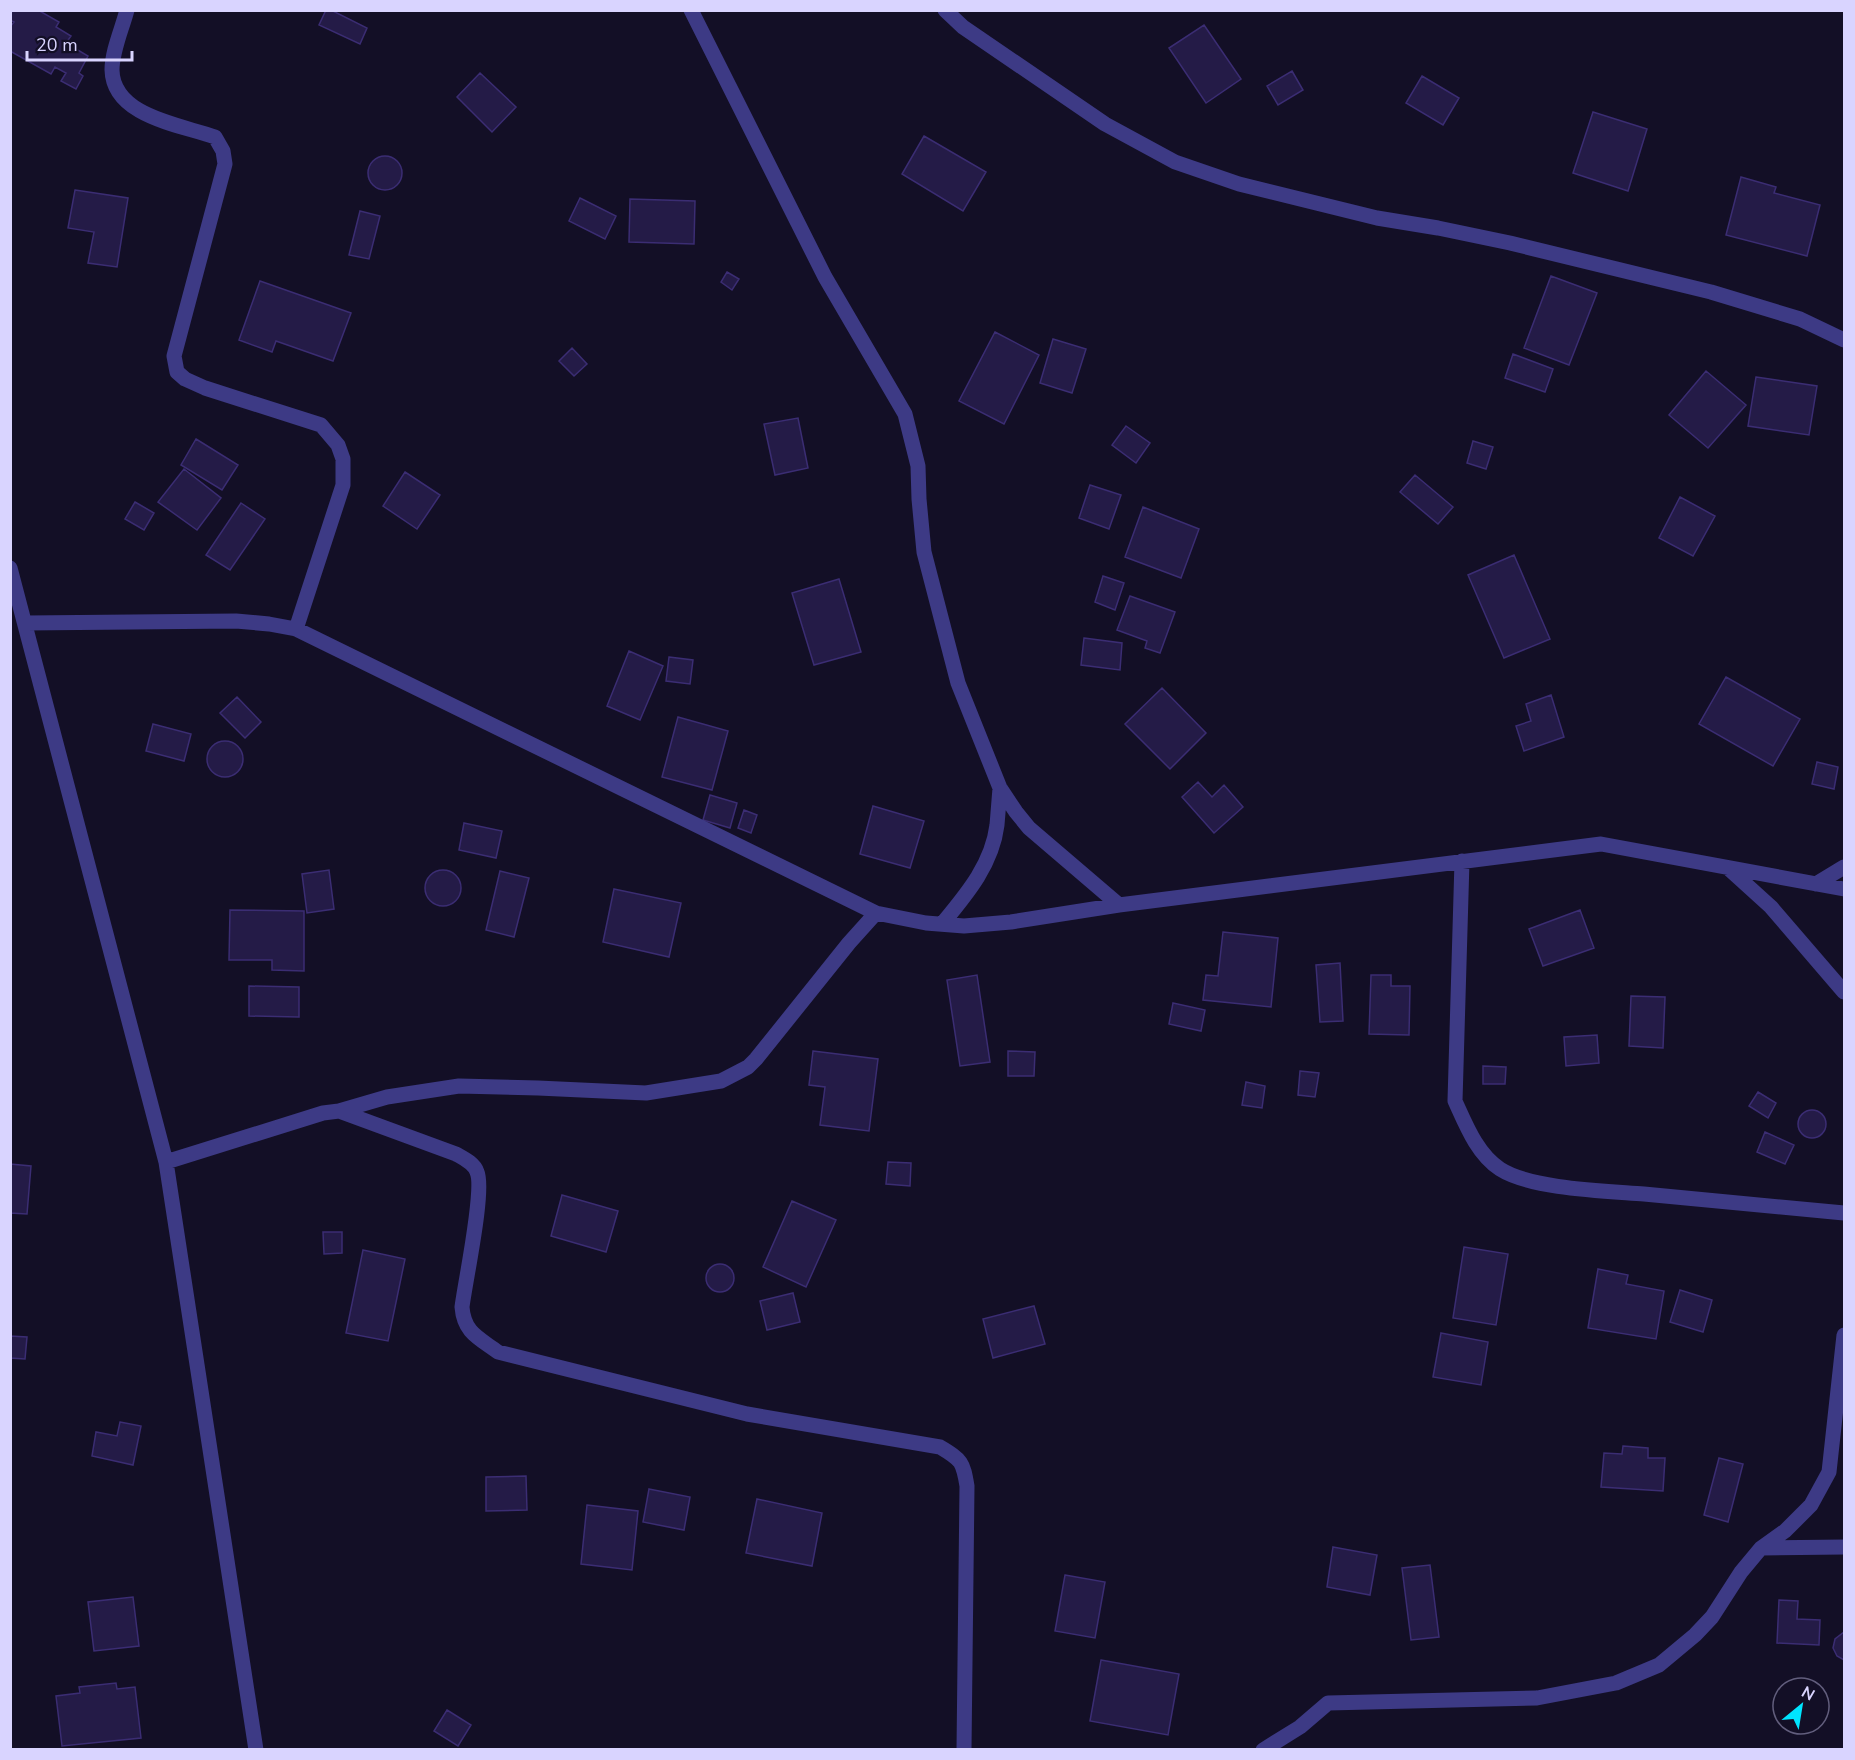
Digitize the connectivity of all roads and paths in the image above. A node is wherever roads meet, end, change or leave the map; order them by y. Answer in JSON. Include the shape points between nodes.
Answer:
{"nodes":[{"id":1,"x":127,"y":10,"type":"edge"},
{"id":2,"x":691,"y":10,"type":"edge"},
{"id":3,"x":945,"y":10,"type":"edge"},
{"id":4,"x":1845,"y":340,"type":"edge"},
{"id":5,"x":10,"y":568,"type":"edge"},
{"id":6,"x":26,"y":623,"type":"junction"},
{"id":7,"x":296,"y":629,"type":"junction"},
{"id":8,"x":1000,"y":788,"type":"junction"},
{"id":9,"x":1461,"y":861,"type":"junction"},
{"id":10,"x":1845,"y":867,"type":"edge"},
{"id":11,"x":1728,"y":868,"type":"junction"},
{"id":12,"x":1816,"y":884,"type":"junction"},
{"id":13,"x":1845,"y":889,"type":"edge"},
{"id":14,"x":1119,"y":905,"type":"junction"},
{"id":15,"x":876,"y":913,"type":"junction"},
{"id":16,"x":942,"y":924,"type":"junction"},
{"id":17,"x":1845,"y":992,"type":"edge"},
{"id":18,"x":339,"y":1111,"type":"junction"},
{"id":19,"x":166,"y":1161,"type":"junction"},
{"id":20,"x":1845,"y":1213,"type":"edge"},
{"id":21,"x":1845,"y":1335,"type":"edge"},
{"id":22,"x":1845,"y":1547,"type":"edge"},
{"id":23,"x":1761,"y":1548,"type":"junction"},
{"id":24,"x":256,"y":1749,"type":"edge"},
{"id":25,"x":964,"y":1749,"type":"edge"},
{"id":26,"x":1263,"y":1749,"type":"edge"}],
"edges":[{"from":1,"to":7,"type":"street","via":[[112,72],[124,98],[139,111],[173,126],[215,137],[225,164],[174,356],[177,372],[205,387],[321,425],[338,445],[343,459],[343,485]]},
{"from":2,"to":8,"type":"street","via":[[825,277],[904,414],[918,466],[924,552],[958,683]]},
{"from":3,"to":4,"type":"street","via":[[972,33],[1105,124],[1175,162],[1239,184],[1377,218],[1510,243],[1711,292],[1800,319]]},
{"from":5,"to":6,"type":"street"},
{"from":6,"to":7,"type":"street","via":[[236,621]]},
{"from":6,"to":19,"type":"street"},
{"from":7,"to":15,"type":"street"},
{"from":8,"to":14,"type":"street","via":[[1029,828]]},
{"from":8,"to":16,"type":"street","via":[[997,827],[987,859]]},
{"from":9,"to":11,"type":"street","via":[[1601,844]]},
{"from":9,"to":14,"type":"street"},
{"from":9,"to":20,"type":"street","via":[[1455,1101],[1470,1133],[1488,1158],[1521,1179],[1579,1188]]},
{"from":10,"to":12,"type":"street"},
{"from":11,"to":12,"type":"street"},
{"from":11,"to":17,"type":"street","via":[[1771,907]]},
{"from":12,"to":13,"type":"street"},
{"from":14,"to":16,"type":"street","via":[[1011,922]]},
{"from":15,"to":16,"type":"street"},
{"from":15,"to":18,"type":"street","via":[[756,1059],[721,1081],[646,1093],[459,1086],[387,1097]]},
{"from":18,"to":19,"type":"street","via":[[278,1125]]},
{"from":18,"to":25,"type":"street","via":[[456,1154],[477,1171],[479,1197],[463,1319],[468,1330],[498,1352],[747,1414],[940,1448],[956,1456],[963,1466],[967,1486]]},
{"from":19,"to":24,"type":"street"},
{"from":21,"to":23,"type":"street","via":[[1829,1472],[1811,1505]]},
{"from":22,"to":23,"type":"street"},
{"from":23,"to":26,"type":"street","via":[[1695,1635],[1659,1665],[1616,1683],[1537,1698],[1328,1703],[1300,1727]]}]}
